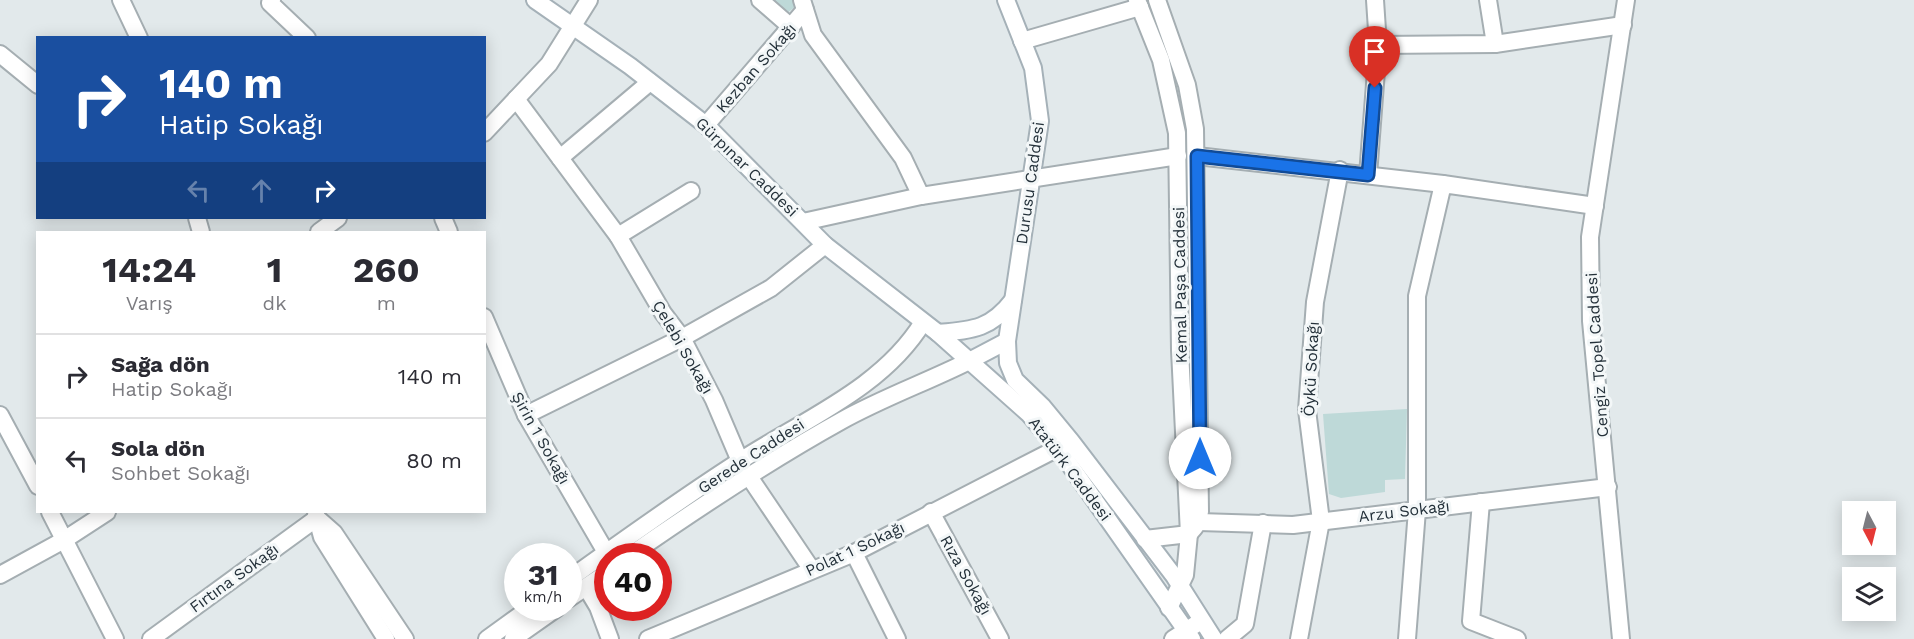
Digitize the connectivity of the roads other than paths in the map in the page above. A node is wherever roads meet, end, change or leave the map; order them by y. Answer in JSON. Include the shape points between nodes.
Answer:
{"nodes":[{"id":1,"x":121,"y":0,"type":"edge"},
{"id":2,"x":272,"y":0,"type":"edge"},
{"id":3,"x":535,"y":0,"type":"edge"},
{"id":4,"x":589,"y":0,"type":"edge"},
{"id":5,"x":760,"y":0,"type":"edge"},
{"id":6,"x":1006,"y":0,"type":"edge"},
{"id":7,"x":1157,"y":0,"type":"edge"},
{"id":8,"x":1376,"y":0,"type":"edge"},
{"id":9,"x":1488,"y":0,"type":"edge"},
{"id":10,"x":1626,"y":0,"type":"edge"},
{"id":11,"x":1138,"y":4,"type":"edge"},
{"id":12,"x":803,"y":5,"type":"edge"},
{"id":13,"x":572,"y":25,"type":"junction"},
{"id":14,"x":1623,"y":25,"type":"junction"},
{"id":15,"x":791,"y":27,"type":"junction"},
{"id":16,"x":138,"y":36,"type":"edge"},
{"id":17,"x":305,"y":36,"type":"edge"},
{"id":18,"x":1022,"y":41,"type":"junction"},
{"id":19,"x":1495,"y":44,"type":"junction"},
{"id":20,"x":1378,"y":45,"type":"junction"},
{"id":21,"x":0,"y":54,"type":"edge"},
{"id":22,"x":650,"y":82,"type":"junction"},
{"id":23,"x":36,"y":83,"type":"edge"},
{"id":24,"x":516,"y":99,"type":"junction"},
{"id":25,"x":706,"y":125,"type":"junction"},
{"id":26,"x":486,"y":131,"type":"edge"},
{"id":27,"x":1178,"y":156,"type":"junction"},
{"id":28,"x":1197,"y":156,"type":"junction"},
{"id":29,"x":560,"y":158,"type":"junction"},
{"id":30,"x":1341,"y":170,"type":"junction"},
{"id":31,"x":1368,"y":175,"type":"junction"},
{"id":32,"x":1034,"y":177,"type":"junction"},
{"id":33,"x":1443,"y":184,"type":"junction"},
{"id":34,"x":691,"y":191,"type":"dead end"},
{"id":35,"x":921,"y":196,"type":"junction"},
{"id":36,"x":1595,"y":206,"type":"junction"},
{"id":37,"x":337,"y":219,"type":"edge"},
{"id":38,"x":803,"y":222,"type":"junction"},
{"id":39,"x":320,"y":231,"type":"edge"},
{"id":40,"x":618,"y":236,"type":"junction"},
{"id":41,"x":825,"y":245,"type":"junction"},
{"id":42,"x":1013,"y":299,"type":"junction"},
{"id":43,"x":486,"y":322,"type":"edge"},
{"id":44,"x":923,"y":322,"type":"junction"},
{"id":45,"x":938,"y":333,"type":"junction"},
{"id":46,"x":682,"y":338,"type":"junction"},
{"id":47,"x":1007,"y":341,"type":"junction"},
{"id":48,"x":969,"y":361,"type":"junction"},
{"id":49,"x":526,"y":415,"type":"junction"},
{"id":50,"x":1,"y":420,"type":"edge"},
{"id":51,"x":1058,"y":448,"type":"junction"},
{"id":52,"x":744,"y":468,"type":"junction"},
{"id":53,"x":36,"y":482,"type":"edge"},
{"id":54,"x":1608,"y":487,"type":"junction"},
{"id":55,"x":1481,"y":502,"type":"junction"},
{"id":56,"x":1417,"y":510,"type":"junction"},
{"id":57,"x":931,"y":512,"type":"junction"},
{"id":58,"x":50,"y":513,"type":"edge"},
{"id":59,"x":105,"y":513,"type":"edge"},
{"id":60,"x":316,"y":515,"type":"edge"},
{"id":61,"x":1321,"y":521,"type":"junction"},
{"id":62,"x":1263,"y":523,"type":"junction"},
{"id":63,"x":1194,"y":528,"type":"junction"},
{"id":64,"x":1145,"y":539,"type":"junction"},
{"id":65,"x":64,"y":540,"type":"junction"},
{"id":66,"x":601,"y":543,"type":"edge"},
{"id":67,"x":625,"y":543,"type":"edge"},
{"id":68,"x":646,"y":543,"type":"edge"},
{"id":69,"x":854,"y":553,"type":"junction"},
{"id":70,"x":594,"y":565,"type":"edge"},
{"id":71,"x":812,"y":570,"type":"junction"},
{"id":72,"x":0,"y":575,"type":"edge"},
{"id":73,"x":582,"y":576,"type":"edge"},
{"id":74,"x":582,"y":586,"type":"edge"},
{"id":75,"x":1181,"y":588,"type":"junction"},
{"id":76,"x":1192,"y":606,"type":"junction"},
{"id":77,"x":1169,"y":608,"type":"junction"},
{"id":78,"x":512,"y":621,"type":"edge"},
{"id":79,"x":539,"y":621,"type":"edge"},
{"id":80,"x":1201,"y":621,"type":"junction"},
{"id":81,"x":1184,"y":636,"type":"edge"},
{"id":82,"x":115,"y":639,"type":"edge"},
{"id":83,"x":151,"y":639,"type":"edge"},
{"id":84,"x":386,"y":639,"type":"edge"},
{"id":85,"x":405,"y":639,"type":"edge"},
{"id":86,"x":487,"y":639,"type":"edge"},
{"id":87,"x":513,"y":639,"type":"edge"},
{"id":88,"x":610,"y":639,"type":"edge"},
{"id":89,"x":648,"y":639,"type":"edge"},
{"id":90,"x":897,"y":639,"type":"edge"},
{"id":91,"x":1000,"y":639,"type":"edge"},
{"id":92,"x":1214,"y":639,"type":"edge"},
{"id":93,"x":1227,"y":639,"type":"edge"},
{"id":94,"x":1299,"y":639,"type":"edge"},
{"id":95,"x":1407,"y":639,"type":"edge"},
{"id":96,"x":1517,"y":639,"type":"edge"},
{"id":97,"x":1621,"y":639,"type":"edge"}],
"edges":[{"from":1,"to":16,"type":"street"},
{"from":2,"to":17,"type":"street","via":[[270,3]]},
{"from":3,"to":13,"type":"street","name":"Gürpınar Caddesi"},
{"from":4,"to":13,"type":"street"},
{"from":5,"to":15,"type":"street"},
{"from":6,"to":18,"type":"street","name":"Durusu Caddesi"},
{"from":7,"to":28,"type":"street","name":"Kemal Paşa Caddesi","via":[[1187,85]]},
{"from":8,"to":20,"type":"street"},
{"from":9,"to":19,"type":"street"},
{"from":10,"to":14,"type":"street","name":"Cengiz Topel Caddesi"},
{"from":11,"to":18,"type":"street"},
{"from":11,"to":27,"type":"street","name":"Kemal Paşa Caddesi","via":[[1161,60],[1177,133]]},
{"from":12,"to":15,"type":"street","name":"Kezban Sokağı"},
{"from":12,"to":35,"type":"street","via":[[813,35],[903,158]]},
{"from":13,"to":22,"type":"street","name":"Gürpınar Caddesi"},
{"from":13,"to":24,"type":"street","via":[[549,64]]},
{"from":14,"to":19,"type":"street"},
{"from":14,"to":36,"type":"street","name":"Cengiz Topel Caddesi"},
{"from":15,"to":25,"type":"street","name":"Kezban Sokağı"},
{"from":18,"to":32,"type":"street","name":"Durusu Caddesi","via":[[1033,68],[1040,122]]},
{"from":19,"to":20,"type":"street"},
{"from":20,"to":31,"type":"street"},
{"from":21,"to":23,"type":"street"},
{"from":22,"to":25,"type":"street","name":"Gürpınar Caddesi"},
{"from":22,"to":29,"type":"street"},
{"from":24,"to":26,"type":"street"},
{"from":24,"to":29,"type":"street","name":"Çelebi Sokağı"},
{"from":25,"to":38,"type":"street","name":"Gürpınar Caddesi"},
{"from":27,"to":28,"type":"street"},
{"from":27,"to":32,"type":"street"},
{"from":27,"to":63,"type":"street","name":"Kemal Paşa Caddesi","via":[[1180,350]]},
{"from":28,"to":30,"type":"street"},
{"from":28,"to":63,"type":"street","name":"Kemal Paşa Caddesi"},
{"from":29,"to":40,"type":"street","name":"Çelebi Sokağı"},
{"from":30,"to":31,"type":"street"},
{"from":30,"to":61,"type":"street","name":"Öykü Sokağı","via":[[1315,302],[1306,410]]},
{"from":31,"to":33,"type":"street"},
{"from":32,"to":35,"type":"street"},
{"from":32,"to":42,"type":"street","name":"Durusu Caddesi"},
{"from":33,"to":36,"type":"street"},
{"from":33,"to":56,"type":"street","via":[[1417,296]]},
{"from":34,"to":40,"type":"street"},
{"from":35,"to":38,"type":"street"},
{"from":36,"to":54,"type":"street","name":"Cengiz Topel Caddesi","via":[[1590,237],[1591,321]]},
{"from":37,"to":39,"type":"street"},
{"from":38,"to":41,"type":"street","name":"Gürpınar Caddesi"},
{"from":40,"to":46,"type":"street","name":"Çelebi Sokağı"},
{"from":41,"to":44,"type":"street","name":"Gürpınar Caddesi"},
{"from":41,"to":46,"type":"street","via":[[771,288]]},
{"from":42,"to":45,"type":"street","via":[[996,319],[982,326],[967,332]]},
{"from":42,"to":47,"type":"street","name":"Atatürk Caddesi"},
{"from":43,"to":49,"type":"street","name":"Şirin 1 Sokağı"},
{"from":44,"to":45,"type":"street","name":"Atatürk Caddesi"},
{"from":44,"to":52,"type":"street","name":"Gerede Caddesi","via":[[909,345],[885,368]]},
{"from":45,"to":48,"type":"street","name":"Atatürk Caddesi"},
{"from":46,"to":49,"type":"street"},
{"from":46,"to":52,"type":"street","name":"Çelebi Sokağı"},
{"from":47,"to":48,"type":"street","name":"Gerede Caddesi"},
{"from":47,"to":64,"type":"street","name":"Atatürk Caddesi","via":[[1008,363],[1015,380],[1071,441]]},
{"from":48,"to":51,"type":"street","name":"Atatürk Caddesi","via":[[1029,414]]},
{"from":48,"to":52,"type":"street","name":"Gerede Caddesi"},
{"from":49,"to":66,"type":"street","name":"Şirin 1 Sokağı"},
{"from":50,"to":53,"type":"street"},
{"from":51,"to":57,"type":"street","name":"Polat 1 Sokağı"},
{"from":51,"to":77,"type":"street","name":"Atatürk Caddesi"},
{"from":52,"to":67,"type":"street","name":"Gerede Caddesi"},
{"from":52,"to":68,"type":"street","name":"Gerede Caddesi"},
{"from":52,"to":71,"type":"street","name":"Çelebi Sokağı"},
{"from":54,"to":55,"type":"street","name":"Arzu Sokağı"},
{"from":54,"to":97,"type":"street","name":"Cengiz Topel Caddesi"},
{"from":55,"to":56,"type":"street","name":"Arzu Sokağı"},
{"from":55,"to":96,"type":"street","via":[[1472,621]]},
{"from":56,"to":61,"type":"street","name":"Arzu Sokağı"},
{"from":56,"to":95,"type":"street"},
{"from":57,"to":69,"type":"street","name":"Polat 1 Sokağı"},
{"from":57,"to":91,"type":"street","name":"Rıza Sokağı"},
{"from":58,"to":65,"type":"street"},
{"from":59,"to":65,"type":"street"},
{"from":60,"to":83,"type":"street","name":"Fırtına Sokağı"},
{"from":60,"to":84,"type":"street","via":[[322,537]]},
{"from":60,"to":85,"type":"street","via":[[334,532]]},
{"from":61,"to":62,"type":"street","name":"Arzu Sokağı","via":[[1293,525]]},
{"from":61,"to":94,"type":"street","name":"Öykü Sokağı"},
{"from":62,"to":63,"type":"street","name":"Arzu Sokağı"},
{"from":62,"to":93,"type":"street","via":[[1245,624]]},
{"from":63,"to":64,"type":"street","name":"Arzu Sokağı"},
{"from":63,"to":75,"type":"street","name":"Kemal Paşa Caddesi"},
{"from":63,"to":76,"type":"street","name":"Kemal Paşa Caddesi"},
{"from":64,"to":75,"type":"street","name":"Atatürk Caddesi"},
{"from":65,"to":72,"type":"street"},
{"from":65,"to":82,"type":"street"},
{"from":69,"to":71,"type":"street","name":"Polat 1 Sokağı"},
{"from":69,"to":90,"type":"street"},
{"from":70,"to":73,"type":"street","name":"Gerede Caddesi"},
{"from":71,"to":89,"type":"street","name":"Polat 1 Sokağı"},
{"from":74,"to":88,"type":"street","via":[[598,607]]},
{"from":75,"to":76,"type":"street","name":"Atatürk Caddesi"},
{"from":75,"to":77,"type":"street","name":"Kemal Paşa Caddesi"},
{"from":76,"to":80,"type":"street","name":"Atatürk Caddesi"},
{"from":77,"to":81,"type":"street","name":"Atatürk Caddesi"},
{"from":78,"to":86,"type":"street"},
{"from":79,"to":87,"type":"street"},
{"from":80,"to":81,"type":"street"},
{"from":80,"to":92,"type":"street","name":"Atatürk Caddesi"}]}
